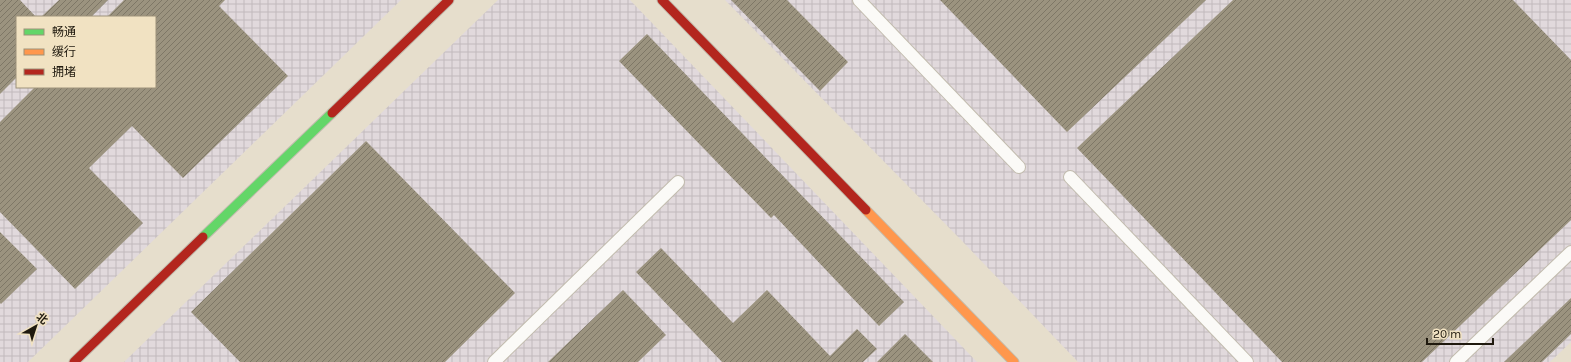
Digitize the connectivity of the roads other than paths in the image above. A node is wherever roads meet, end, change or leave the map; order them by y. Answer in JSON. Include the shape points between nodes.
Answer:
{"nodes":[{"id":1,"x":449,"y":0,"type":"edge"},
{"id":2,"x":662,"y":0,"type":"edge"},
{"id":3,"x":859,"y":0,"type":"edge"},
{"id":4,"x":1019,"y":167,"type":"dead end"},
{"id":5,"x":1070,"y":177,"type":"dead end"},
{"id":6,"x":678,"y":182,"type":"dead end"},
{"id":7,"x":1571,"y":252,"type":"edge"},
{"id":8,"x":74,"y":362,"type":"edge"},
{"id":9,"x":494,"y":362,"type":"edge"},
{"id":10,"x":1014,"y":362,"type":"edge"},
{"id":11,"x":1247,"y":362,"type":"edge"},
{"id":12,"x":1456,"y":362,"type":"edge"}],
"edges":[{"from":1,"to":8,"type":"street"},
{"from":2,"to":10,"type":"street"},
{"from":3,"to":4,"type":"lane"},
{"from":5,"to":11,"type":"lane"},
{"from":6,"to":9,"type":"lane"},
{"from":7,"to":12,"type":"lane"}]}
